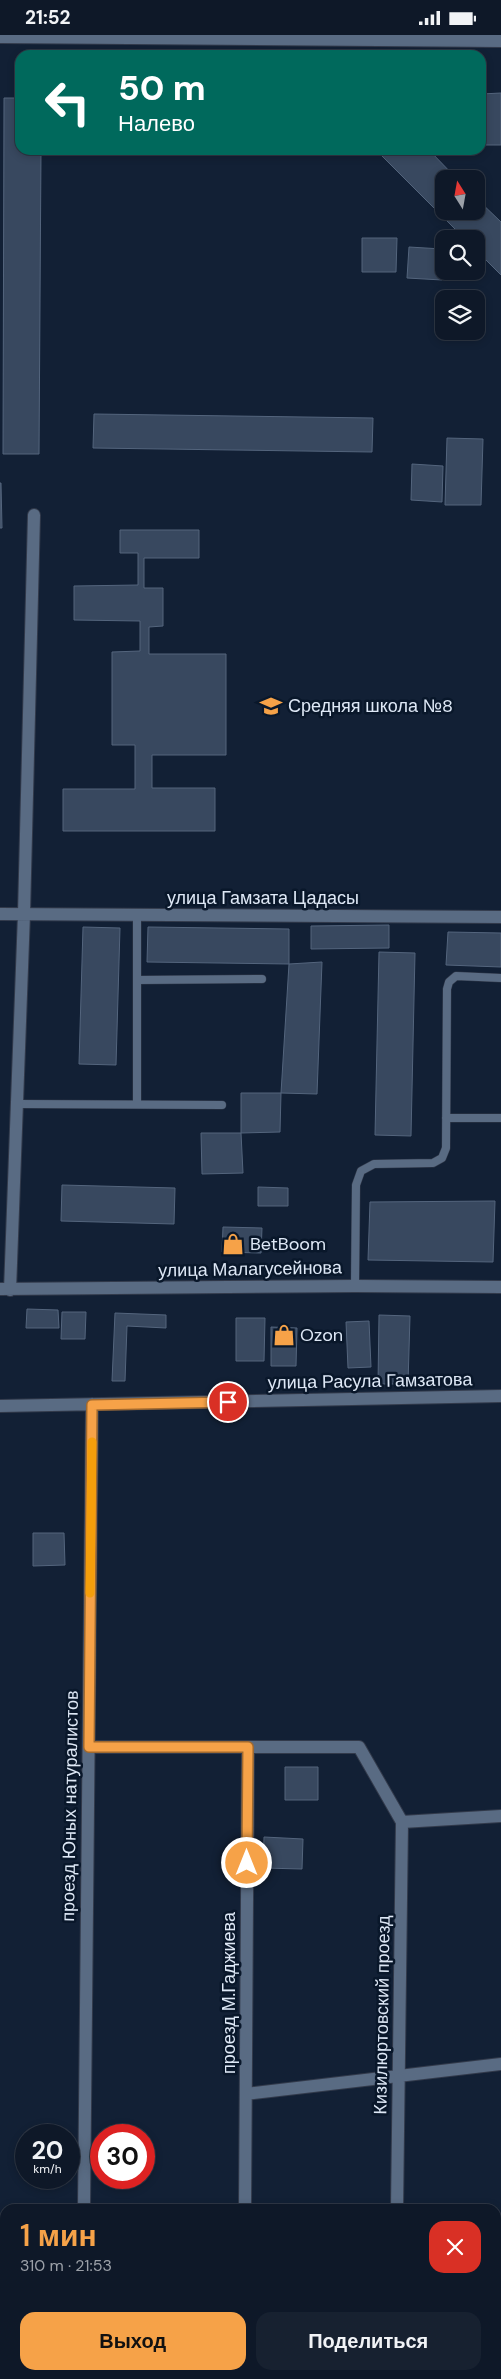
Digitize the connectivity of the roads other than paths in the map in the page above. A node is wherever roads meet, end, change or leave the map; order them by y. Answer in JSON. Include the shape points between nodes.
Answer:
{"nodes":[{"id":1,"x":0,"y":37,"type":"edge"},
{"id":2,"x":501,"y":41,"type":"edge"},
{"id":3,"x":34,"y":515,"type":"dead end"},
{"id":4,"x":0,"y":914,"type":"edge"},
{"id":5,"x":24,"y":914,"type":"junction"},
{"id":6,"x":137,"y":915,"type":"junction"},
{"id":7,"x":501,"y":917,"type":"edge"},
{"id":8,"x":501,"y":978,"type":"edge"},
{"id":9,"x":138,"y":979,"type":"junction"},
{"id":10,"x":262,"y":979,"type":"dead end"},
{"id":11,"x":18,"y":1104,"type":"junction"},
{"id":12,"x":137,"y":1104,"type":"junction"},
{"id":13,"x":222,"y":1105,"type":"dead end"},
{"id":14,"x":446,"y":1118,"type":"junction"},
{"id":15,"x":501,"y":1119,"type":"edge"},
{"id":16,"x":355,"y":1286,"type":"junction"},
{"id":17,"x":501,"y":1287,"type":"edge"},
{"id":18,"x":5,"y":1289,"type":"edge"},
{"id":19,"x":501,"y":1396,"type":"edge"},
{"id":20,"x":92,"y":1405,"type":"junction"},
{"id":21,"x":0,"y":1406,"type":"edge"},
{"id":22,"x":89,"y":1747,"type":"junction"},
{"id":23,"x":248,"y":1747,"type":"junction"},
{"id":24,"x":501,"y":1816,"type":"edge"},
{"id":25,"x":402,"y":1822,"type":"junction"},
{"id":26,"x":501,"y":2064,"type":"edge"},
{"id":27,"x":399,"y":2076,"type":"junction"},
{"id":28,"x":246,"y":2094,"type":"junction"},
{"id":29,"x":84,"y":2204,"type":"edge"},
{"id":30,"x":245,"y":2204,"type":"edge"},
{"id":31,"x":397,"y":2204,"type":"edge"}],
"edges":[{"from":1,"to":2,"type":"street"},
{"from":3,"to":5,"type":"street"},
{"from":4,"to":5,"type":"street","name":"улица Гамзата Цадасы"},
{"from":5,"to":6,"type":"street","name":"улица Гамзата Цадасы"},
{"from":5,"to":11,"type":"street"},
{"from":6,"to":7,"type":"street","name":"улица Гамзата Цадасы"},
{"from":6,"to":9,"type":"lane"},
{"from":8,"to":14,"type":"lane","via":[[456,977],[449,982]]},
{"from":9,"to":10,"type":"lane"},
{"from":9,"to":12,"type":"lane"},
{"from":11,"to":12,"type":"lane"},
{"from":11,"to":18,"type":"street"},
{"from":12,"to":13,"type":"lane"},
{"from":14,"to":15,"type":"lane"},
{"from":14,"to":16,"type":"lane","via":[[446,1148],[442,1158],[433,1163],[374,1164],[361,1171],[356,1185]]},
{"from":16,"to":17,"type":"street","name":"улица Малагусейнова"},
{"from":16,"to":18,"type":"street","name":"улица Малагусейнова"},
{"from":19,"to":20,"type":"street","name":"улица Расула Гамзатова"},
{"from":20,"to":21,"type":"street","name":"улица Расула Гамзатова"},
{"from":20,"to":22,"type":"street","name":"проезд Юных натуралистов"},
{"from":22,"to":23,"type":"street"},
{"from":22,"to":29,"type":"street","name":"проезд Юных натуралистов"},
{"from":23,"to":25,"type":"street","via":[[359,1747]]},
{"from":23,"to":28,"type":"street","name":"проезд М.Гаджиева"},
{"from":24,"to":25,"type":"street"},
{"from":25,"to":27,"type":"street","name":"Кизилюртовский проезд"},
{"from":26,"to":27,"type":"street"},
{"from":27,"to":28,"type":"street"},
{"from":27,"to":31,"type":"street","name":"Кизилюртовский проезд"},
{"from":28,"to":30,"type":"street","name":"проезд М.Гаджиева"}]}
